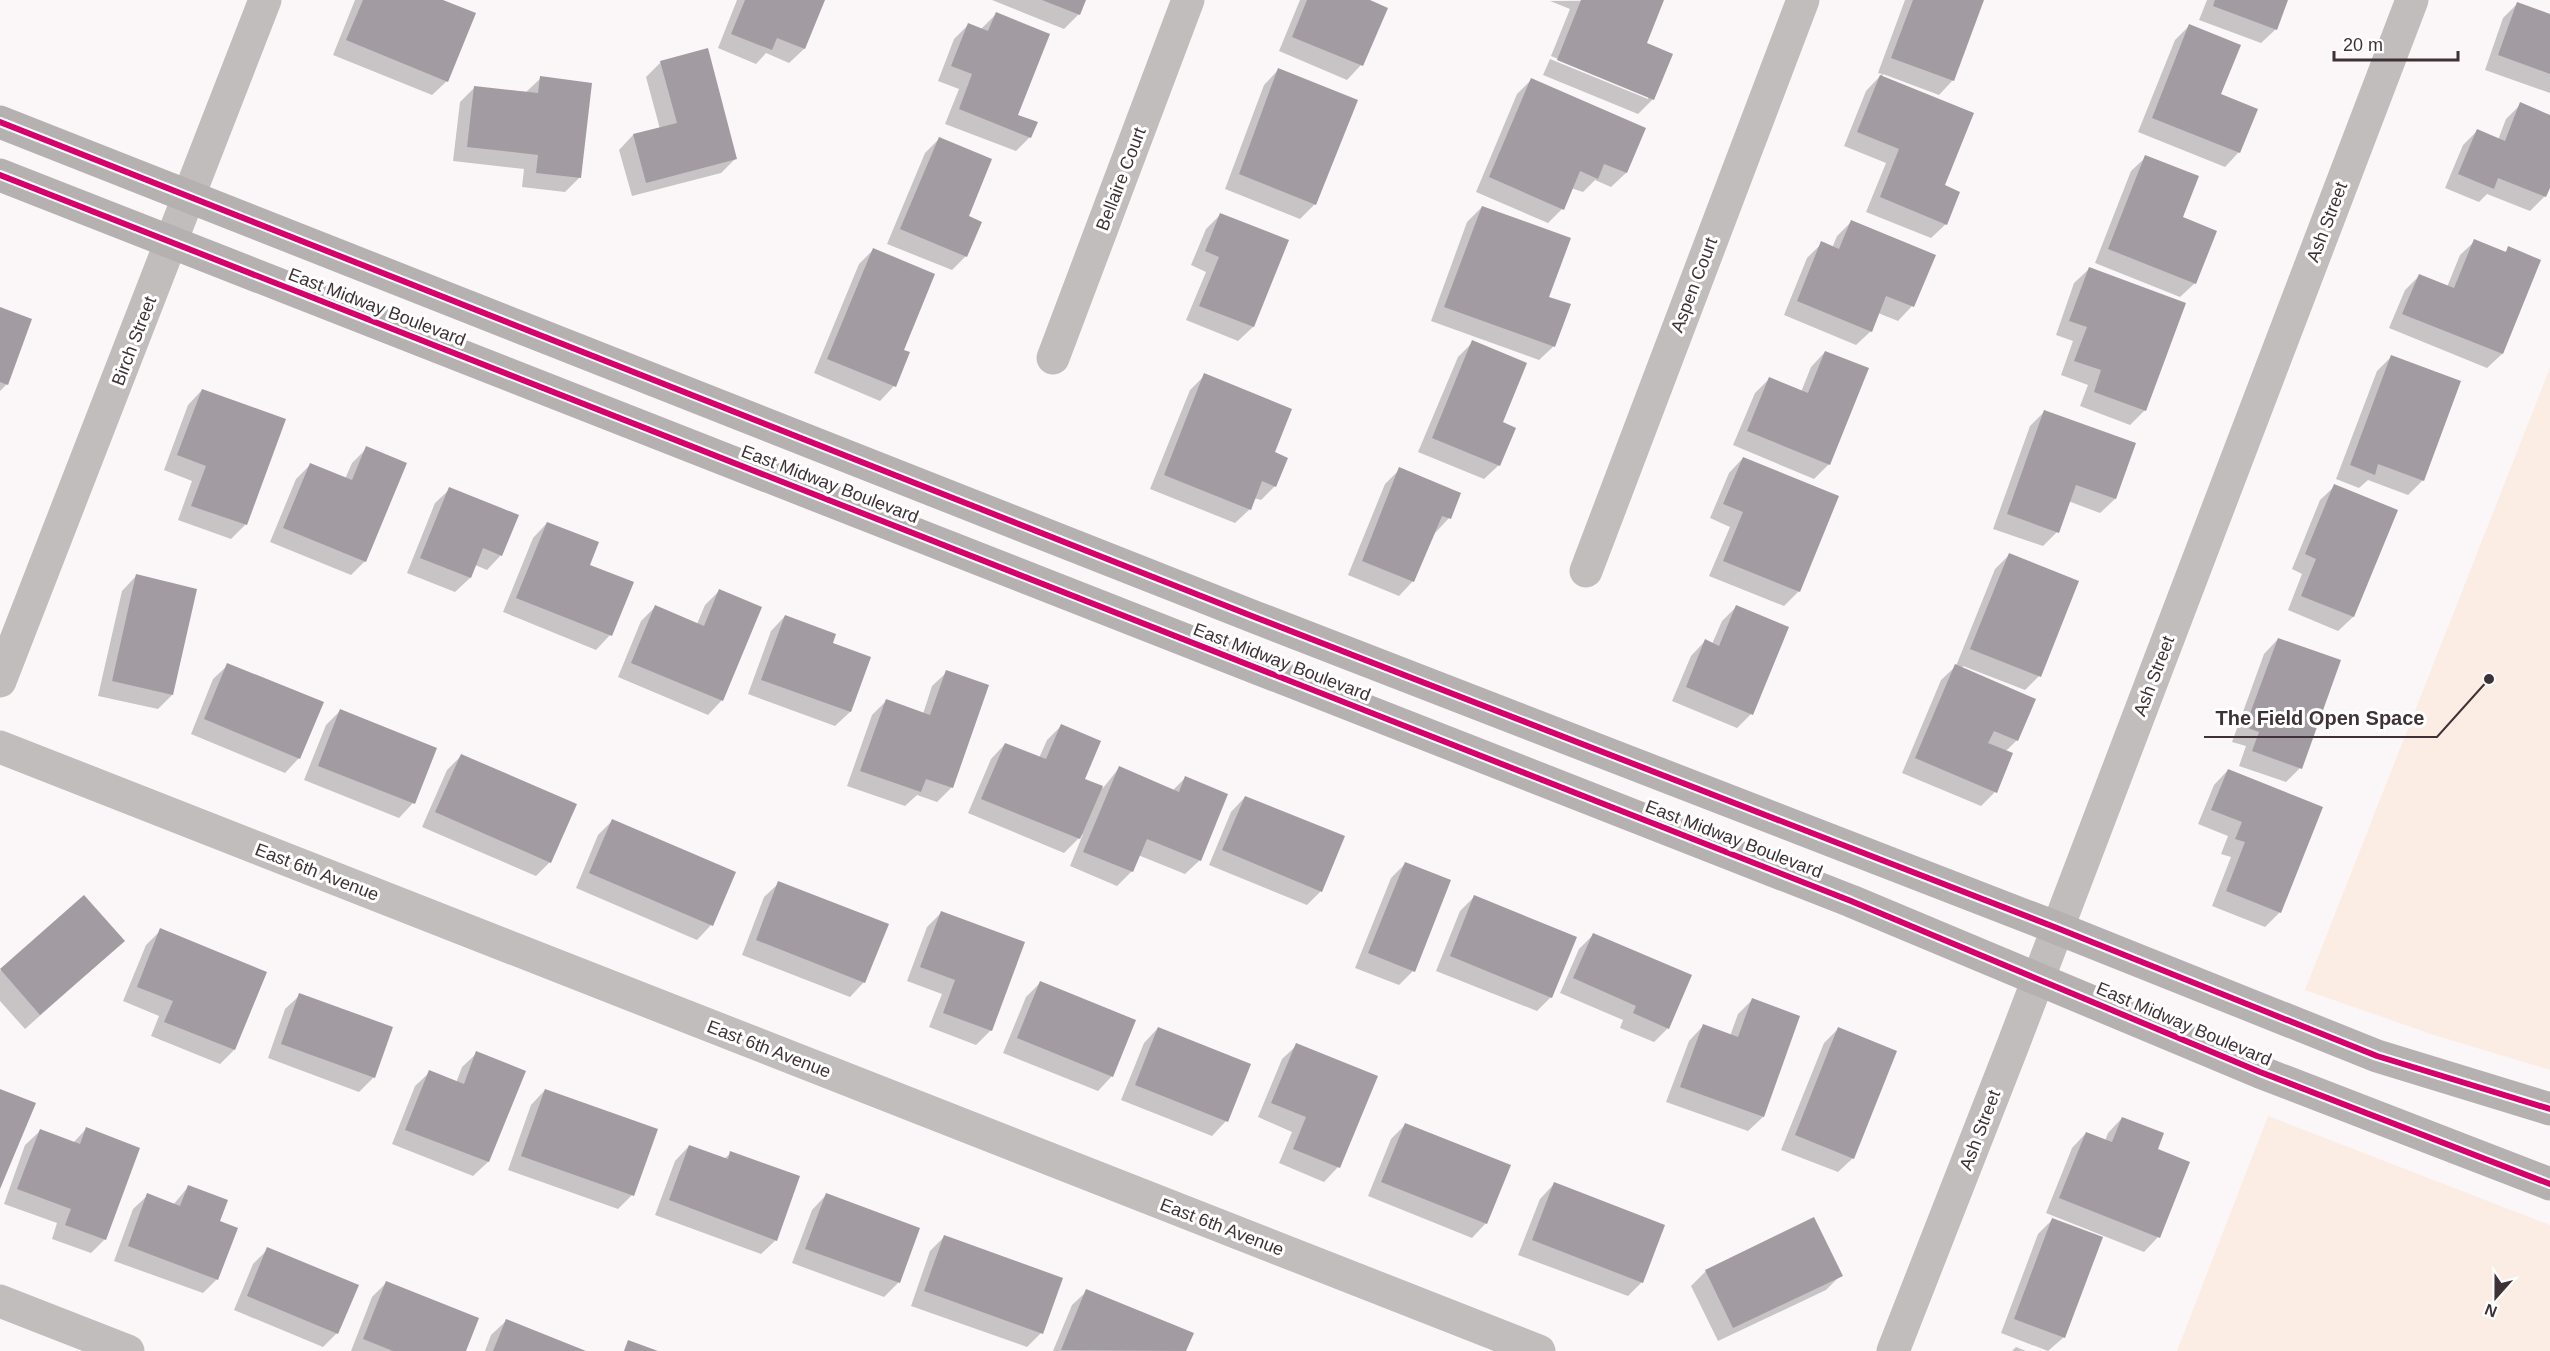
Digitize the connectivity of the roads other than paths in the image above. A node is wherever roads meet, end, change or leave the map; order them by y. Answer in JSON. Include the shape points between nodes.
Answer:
{"nodes":[{"id":1,"x":266,"y":0,"type":"edge"},
{"id":2,"x":1188,"y":0,"type":"edge"},
{"id":3,"x":1803,"y":0,"type":"edge"},
{"id":4,"x":2412,"y":0,"type":"edge"},
{"id":5,"x":0,"y":122,"type":"edge"},
{"id":6,"x":0,"y":175,"type":"edge"},
{"id":7,"x":190,"y":198,"type":"junction"},
{"id":8,"x":173,"y":242,"type":"junction"},
{"id":9,"x":1053,"y":358,"type":"dead end"},
{"id":10,"x":1586,"y":571,"type":"dead end"},
{"id":11,"x":0,"y":681,"type":"edge"},
{"id":12,"x":0,"y":747,"type":"edge"},
{"id":13,"x":2057,"y":928,"type":"junction"},
{"id":14,"x":2038,"y":978,"type":"junction"},
{"id":15,"x":2550,"y":1109,"type":"edge"},
{"id":16,"x":2550,"y":1184,"type":"edge"},
{"id":17,"x":0,"y":1301,"type":"edge"},
{"id":18,"x":128,"y":1351,"type":"edge"},
{"id":19,"x":1539,"y":1351,"type":"edge"},
{"id":20,"x":1893,"y":1351,"type":"edge"}],
"edges":[{"from":1,"to":7,"type":"street","name":"Birch Street"},
{"from":2,"to":9,"type":"street","name":"Bellaire Court"},
{"from":3,"to":10,"type":"street","name":"Aspen Court"},
{"from":4,"to":13,"type":"street","name":"Ash Street"},
{"from":5,"to":7,"type":"main road","name":"East Midway Boulevard"},
{"from":6,"to":8,"type":"main road","name":"East Midway Boulevard"},
{"from":7,"to":8,"type":"street","name":"Birch Street"},
{"from":7,"to":13,"type":"main road","name":"East Midway Boulevard"},
{"from":8,"to":11,"type":"street","name":"Birch Street"},
{"from":8,"to":14,"type":"main road","name":"East Midway Boulevard","via":[[1796,879]]},
{"from":12,"to":19,"type":"street","name":"East 6th Avenue"},
{"from":13,"to":14,"type":"street","name":"Ash Street"},
{"from":13,"to":15,"type":"main road","name":"East Midway Boulevard","via":[[2377,1056]]},
{"from":14,"to":16,"type":"main road","name":"East Midway Boulevard","via":[[2260,1072]]},
{"from":14,"to":20,"type":"street","name":"Ash Street"},
{"from":17,"to":18,"type":"street"}]}
